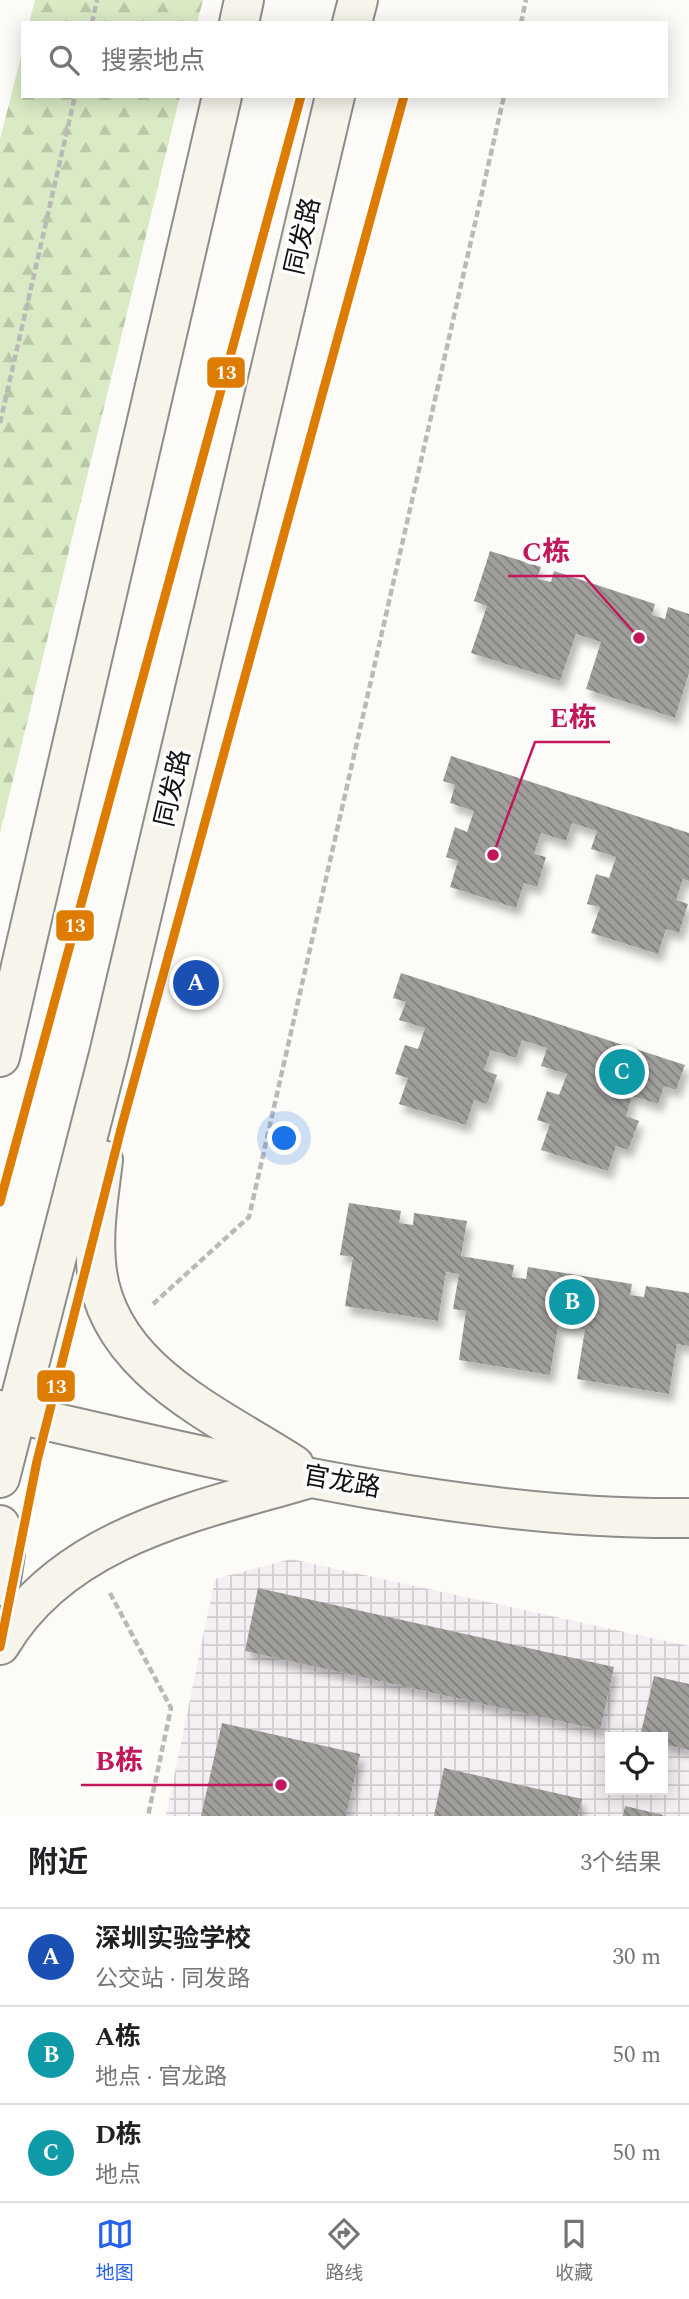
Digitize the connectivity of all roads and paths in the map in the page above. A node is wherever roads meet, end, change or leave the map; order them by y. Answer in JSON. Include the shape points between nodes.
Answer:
{"nodes":[{"id":1,"x":97,"y":0,"type":"edge"},
{"id":2,"x":244,"y":0,"type":"edge"},
{"id":3,"x":358,"y":0,"type":"edge"},
{"id":4,"x":526,"y":0,"type":"edge"},
{"id":5,"x":92,"y":21,"type":"edge"},
{"id":6,"x":239,"y":21,"type":"edge"},
{"id":7,"x":353,"y":21,"type":"edge"},
{"id":8,"x":521,"y":21,"type":"edge"},
{"id":9,"x":75,"y":98,"type":"edge"},
{"id":10,"x":222,"y":98,"type":"edge"},
{"id":11,"x":335,"y":98,"type":"edge"},
{"id":12,"x":504,"y":98,"type":"edge"},
{"id":13,"x":0,"y":423,"type":"edge"},
{"id":14,"x":109,"y":1054,"type":"junction"},
{"id":15,"x":0,"y":1057,"type":"edge"},
{"id":16,"x":147,"y":1309,"type":"dead end"},
{"id":17,"x":8,"y":1412,"type":"edge"},
{"id":18,"x":314,"y":1477,"type":"junction"},
{"id":19,"x":0,"y":1478,"type":"edge"},
{"id":20,"x":689,"y":1518,"type":"edge"},
{"id":21,"x":0,"y":1525,"type":"edge"},
{"id":22,"x":0,"y":1586,"type":"edge"},
{"id":23,"x":108,"y":1589,"type":"dead end"},
{"id":24,"x":0,"y":1645,"type":"edge"},
{"id":25,"x":148,"y":1816,"type":"edge"}],
"edges":[{"from":1,"to":5,"type":"path"},
{"from":2,"to":6,"type":"main road"},
{"from":3,"to":7,"type":"main road"},
{"from":4,"to":8,"type":"path"},
{"from":9,"to":13,"type":"path"},
{"from":10,"to":15,"type":"main road"},
{"from":11,"to":14,"type":"main road","name":"同发路"},
{"from":12,"to":16,"type":"path","via":[[249,1217]]},
{"from":14,"to":17,"type":"main road","name":"同发路"},
{"from":14,"to":18,"type":"main road","via":[[95,1223],[96,1265],[116,1326],[136,1356],[160,1379]]},
{"from":17,"to":18,"type":"main road","name":"官龙路"},
{"from":17,"to":19,"type":"main road","name":"同发路"},
{"from":18,"to":20,"type":"main road","name":"官龙路","via":[[533,1511]]},
{"from":18,"to":24,"type":"main road","via":[[158,1523],[120,1539],[35,1599]]},
{"from":21,"to":22,"type":"main road","via":[[5,1554]]},
{"from":23,"to":25,"type":"path","via":[[171,1708]]}]}
